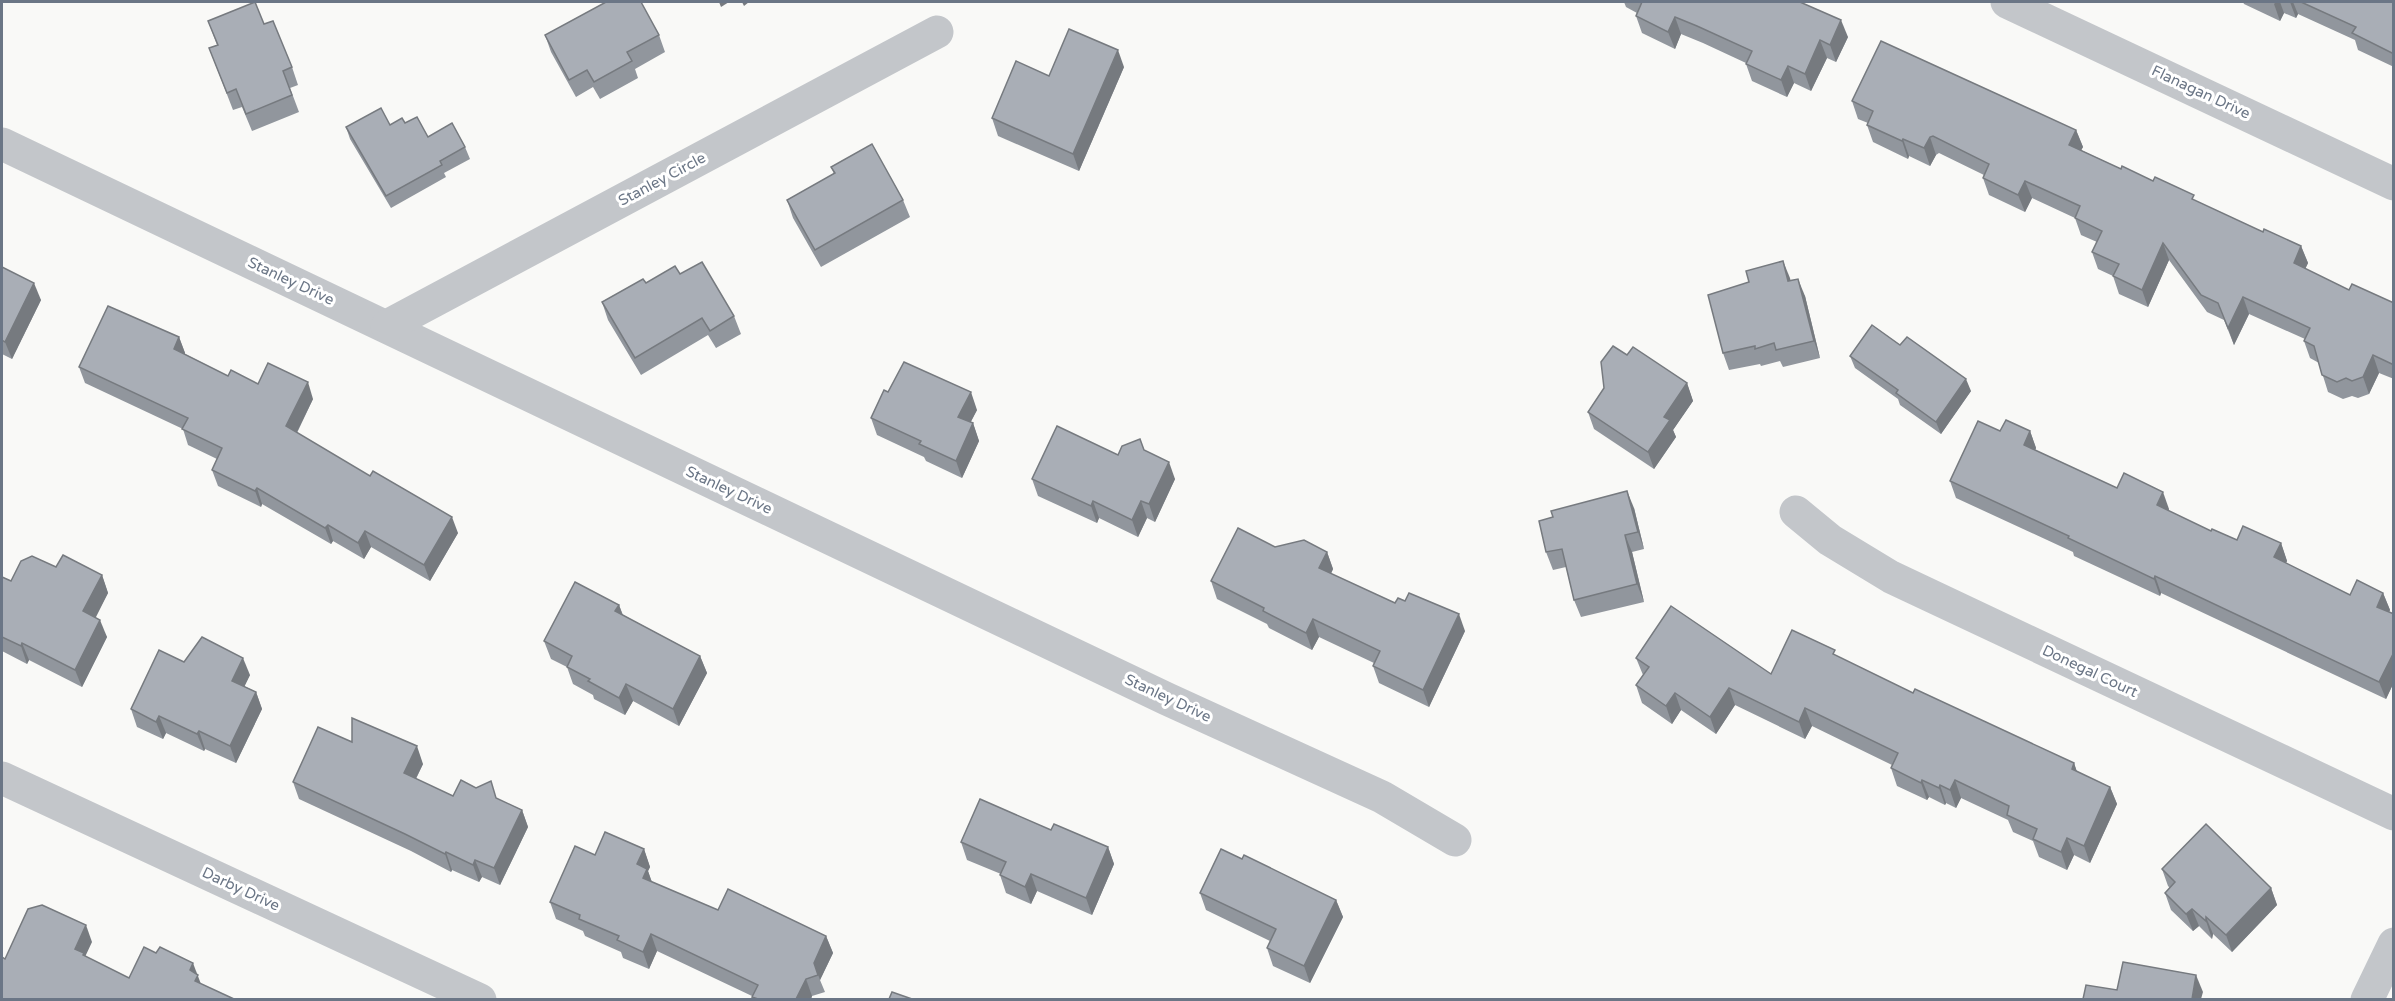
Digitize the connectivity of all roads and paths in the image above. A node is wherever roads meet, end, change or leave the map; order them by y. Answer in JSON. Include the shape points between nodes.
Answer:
{"nodes":[{"id":1,"x":2007,"y":2,"type":"edge"},
{"id":2,"x":937,"y":32,"type":"dead end"},
{"id":3,"x":2,"y":144,"type":"edge"},
{"id":4,"x":2394,"y":183,"type":"edge"},
{"id":5,"x":387,"y":326,"type":"junction"},
{"id":6,"x":1796,"y":512,"type":"dead end"},
{"id":7,"x":2,"y":778,"type":"edge"},
{"id":8,"x":2394,"y":814,"type":"edge"},
{"id":9,"x":1455,"y":840,"type":"dead end"},
{"id":10,"x":2394,"y":944,"type":"edge"},
{"id":11,"x":480,"y":999,"type":"edge"},
{"id":12,"x":2367,"y":999,"type":"edge"}],
"edges":[{"from":1,"to":4,"type":"street","name":"Flanagan Drive"},
{"from":2,"to":5,"type":"street","name":"Stanley Circle"},
{"from":3,"to":5,"type":"street","name":"Stanley Drive"},
{"from":5,"to":9,"type":"street","name":"Stanley Drive","via":[[1167,699],[1382,796]]},
{"from":6,"to":8,"type":"street","name":"Donegal Court","via":[[1830,540],[1891,577]]},
{"from":7,"to":11,"type":"street","name":"Darby Drive"},
{"from":10,"to":12,"type":"street"}]}
